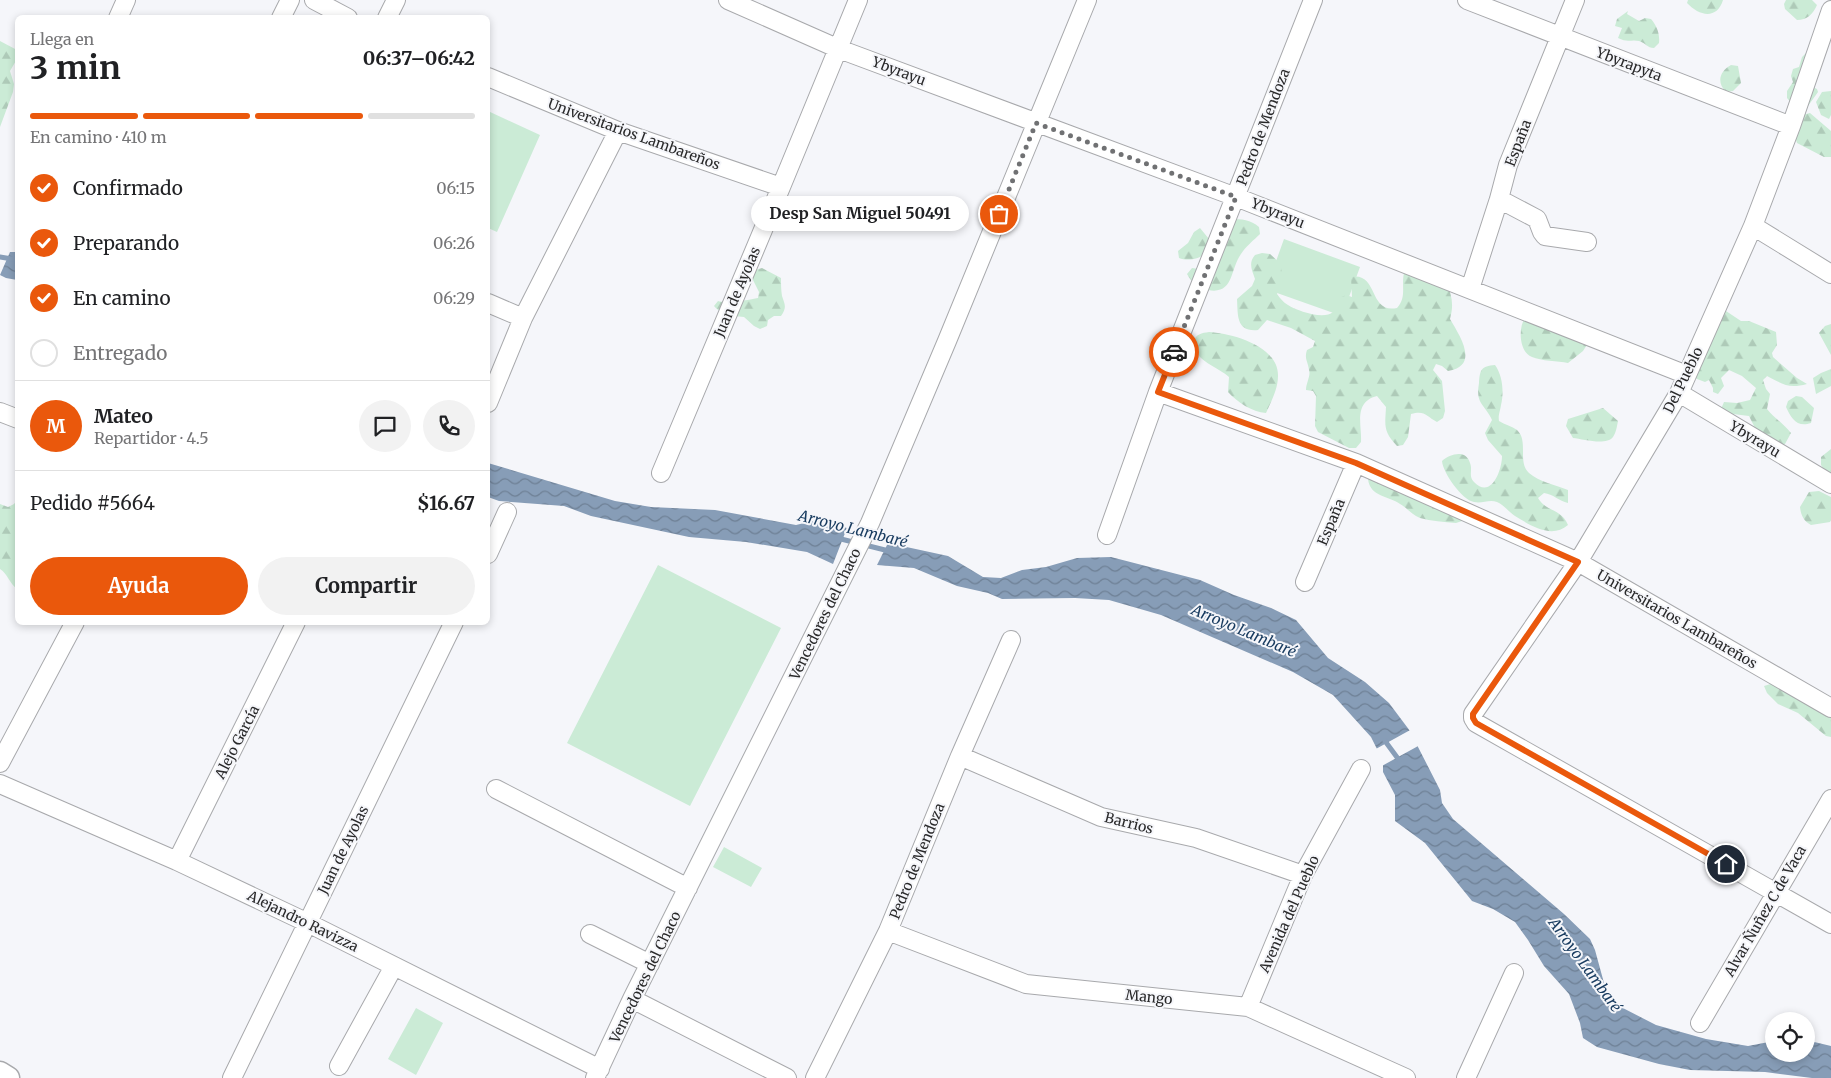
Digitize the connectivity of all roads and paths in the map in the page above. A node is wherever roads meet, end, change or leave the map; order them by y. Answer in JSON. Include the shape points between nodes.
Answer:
{"nodes":[{"id":1,"x":126,"y":0,"type":"edge"},
{"id":2,"x":290,"y":0,"type":"edge"},
{"id":3,"x":314,"y":0,"type":"edge"},
{"id":4,"x":396,"y":0,"type":"edge"},
{"id":5,"x":728,"y":0,"type":"edge"},
{"id":6,"x":858,"y":0,"type":"edge"},
{"id":7,"x":1087,"y":0,"type":"edge"},
{"id":8,"x":1313,"y":0,"type":"edge"},
{"id":9,"x":1467,"y":0,"type":"edge"},
{"id":10,"x":1575,"y":0,"type":"edge"},
{"id":11,"x":1831,"y":10,"type":"edge"},
{"id":12,"x":119,"y":15,"type":"edge"},
{"id":13,"x":282,"y":15,"type":"edge"},
{"id":14,"x":342,"y":15,"type":"edge"},
{"id":15,"x":389,"y":15,"type":"edge"},
{"id":16,"x":1560,"y":37,"type":"junction"},
{"id":17,"x":839,"y":49,"type":"junction"},
{"id":18,"x":490,"y":78,"type":"edge"},
{"id":19,"x":1036,"y":123,"type":"junction"},
{"id":20,"x":1791,"y":126,"type":"junction"},
{"id":21,"x":618,"y":131,"type":"junction"},
{"id":22,"x":782,"y":188,"type":"junction"},
{"id":23,"x":1236,"y":197,"type":"junction"},
{"id":24,"x":1499,"y":199,"type":"junction"},
{"id":25,"x":1753,"y":226,"type":"junction"},
{"id":26,"x":1587,"y":242,"type":"dead end"},
{"id":27,"x":1831,"y":274,"type":"edge"},
{"id":28,"x":1470,"y":289,"type":"junction"},
{"id":29,"x":490,"y":304,"type":"edge"},
{"id":30,"x":523,"y":318,"type":"junction"},
{"id":31,"x":1687,"y":375,"type":"junction"},
{"id":32,"x":1158,"y":392,"type":"junction"},
{"id":33,"x":1679,"y":393,"type":"junction"},
{"id":34,"x":490,"y":399,"type":"edge"},
{"id":35,"x":0,"y":412,"type":"edge"},
{"id":36,"x":15,"y":419,"type":"edge"},
{"id":37,"x":1356,"y":463,"type":"junction"},
{"id":38,"x":661,"y":473,"type":"dead end"},
{"id":39,"x":1831,"y":484,"type":"edge"},
{"id":40,"x":507,"y":512,"type":"dead end"},
{"id":41,"x":1107,"y":535,"type":"dead end"},
{"id":42,"x":490,"y":550,"type":"edge"},
{"id":43,"x":1578,"y":562,"type":"junction"},
{"id":44,"x":1305,"y":582,"type":"dead end"},
{"id":45,"x":73,"y":625,"type":"edge"},
{"id":46,"x":295,"y":625,"type":"edge"},
{"id":47,"x":453,"y":625,"type":"edge"},
{"id":48,"x":1011,"y":640,"type":"dead end"},
{"id":49,"x":1831,"y":708,"type":"edge"},
{"id":50,"x":960,"y":756,"type":"junction"},
{"id":51,"x":0,"y":763,"type":"edge"},
{"id":52,"x":1362,"y":769,"type":"dead end"},
{"id":53,"x":0,"y":784,"type":"edge"},
{"id":54,"x":496,"y":789,"type":"dead end"},
{"id":55,"x":1831,"y":798,"type":"edge"},
{"id":56,"x":177,"y":861,"type":"junction"},
{"id":57,"x":1304,"y":875,"type":"junction"},
{"id":58,"x":688,"y":888,"type":"junction"},
{"id":59,"x":1776,"y":892,"type":"junction"},
{"id":60,"x":308,"y":922,"type":"junction"},
{"id":61,"x":1831,"y":924,"type":"edge"},
{"id":62,"x":888,"y":931,"type":"junction"},
{"id":63,"x":590,"y":934,"type":"dead end"},
{"id":64,"x":650,"y":964,"type":"junction"},
{"id":65,"x":394,"y":966,"type":"junction"},
{"id":66,"x":1514,"y":973,"type":"dead end"},
{"id":67,"x":632,"y":999,"type":"junction"},
{"id":68,"x":1248,"y":1007,"type":"junction"},
{"id":69,"x":1700,"y":1023,"type":"dead end"},
{"id":70,"x":339,"y":1066,"type":"dead end"},
{"id":71,"x":598,"y":1073,"type":"edge"},
{"id":72,"x":0,"y":1074,"type":"edge"},
{"id":73,"x":8,"y":1078,"type":"edge"},
{"id":74,"x":232,"y":1078,"type":"edge"},
{"id":75,"x":787,"y":1078,"type":"edge"},
{"id":76,"x":814,"y":1078,"type":"edge"},
{"id":77,"x":1406,"y":1078,"type":"edge"},
{"id":78,"x":1466,"y":1078,"type":"edge"}],
"edges":[{"from":1,"to":12,"type":"street"},
{"from":2,"to":13,"type":"street"},
{"from":3,"to":14,"type":"street"},
{"from":4,"to":15,"type":"street"},
{"from":5,"to":17,"type":"street","name":"Ybyrayu"},
{"from":6,"to":17,"type":"street","name":"Juan de Ayolas"},
{"from":7,"to":19,"type":"street","name":"Vencedores del Chaco"},
{"from":8,"to":23,"type":"street","name":"Pedro de Mendoza"},
{"from":9,"to":16,"type":"street","name":"Ybyrapyta"},
{"from":10,"to":16,"type":"street","name":"España"},
{"from":11,"to":20,"type":"street","name":"Del Pueblo"},
{"from":16,"to":20,"type":"street","name":"Ybyrapyta"},
{"from":16,"to":24,"type":"street","name":"España","via":[[1508,164]]},
{"from":17,"to":19,"type":"street","name":"Ybyrayu"},
{"from":17,"to":22,"type":"street","name":"Juan de Ayolas"},
{"from":18,"to":21,"type":"street","name":"Universitarios Lambareños"},
{"from":19,"to":23,"type":"street","name":"Ybyrayu"},
{"from":19,"to":58,"type":"street","name":"Vencedores del Chaco","via":[[870,523]]},
{"from":20,"to":25,"type":"street","name":"Del Pueblo"},
{"from":21,"to":22,"type":"street","name":"Universitarios Lambareños"},
{"from":21,"to":30,"type":"street"},
{"from":22,"to":38,"type":"street","name":"Juan de Ayolas"},
{"from":23,"to":28,"type":"street","name":"Ybyrayu"},
{"from":23,"to":32,"type":"street","name":"Pedro de Mendoza"},
{"from":24,"to":26,"type":"street","via":[[1537,219],[1545,236]]},
{"from":24,"to":28,"type":"street","name":"España"},
{"from":25,"to":27,"type":"street"},
{"from":25,"to":31,"type":"street","name":"Del Pueblo"},
{"from":28,"to":31,"type":"street","name":"Ybyrayu"},
{"from":29,"to":30,"type":"street"},
{"from":30,"to":34,"type":"street"},
{"from":31,"to":33,"type":"street","name":"Del Pueblo"},
{"from":32,"to":37,"type":"street","name":"Universitarios Lambareños"},
{"from":32,"to":41,"type":"street","name":"Pedro de Mendoza"},
{"from":33,"to":39,"type":"street","name":"Ybyrayu"},
{"from":33,"to":43,"type":"street","name":"Del Pueblo"},
{"from":35,"to":36,"type":"street"},
{"from":37,"to":43,"type":"street","name":"Universitarios Lambareños"},
{"from":37,"to":44,"type":"street","name":"España"},
{"from":40,"to":42,"type":"street"},
{"from":43,"to":49,"type":"street","name":"Universitarios Lambareños"},
{"from":43,"to":59,"type":"street","name":"Del Pueblo","via":[[1473,718],[1476,723]]},
{"from":45,"to":51,"type":"street"},
{"from":46,"to":56,"type":"street","name":"Alejo García"},
{"from":47,"to":60,"type":"street","name":"Juan de Ayolas"},
{"from":48,"to":50,"type":"street","name":"Pedro de Mendoza"},
{"from":50,"to":57,"type":"street","name":"Barrios","via":[[1101,817],[1196,838]]},
{"from":50,"to":62,"type":"street","name":"Pedro de Mendoza"},
{"from":52,"to":57,"type":"street","name":"Avenida del Pueblo"},
{"from":53,"to":56,"type":"street","name":"Alejandro Ravizza"},
{"from":54,"to":58,"type":"street"},
{"from":55,"to":59,"type":"street","name":"Alvar Ñuñez C de Vaca"},
{"from":56,"to":60,"type":"street","name":"Alejandro Ravizza"},
{"from":57,"to":68,"type":"street","name":"Avenida del Pueblo"},
{"from":58,"to":64,"type":"street","name":"Vencedores del Chaco"},
{"from":59,"to":61,"type":"street"},
{"from":59,"to":69,"type":"street","name":"Alvar Ñuñez C de Vaca"},
{"from":60,"to":65,"type":"street","name":"Alejandro Ravizza"},
{"from":60,"to":74,"type":"street","name":"Juan de Ayolas"},
{"from":62,"to":68,"type":"street","name":"Mango","via":[[1026,984]]},
{"from":62,"to":76,"type":"street","name":"Pedro de Mendoza"},
{"from":63,"to":64,"type":"street"},
{"from":64,"to":67,"type":"street","name":"Vencedores del Chaco"},
{"from":65,"to":70,"type":"street"},
{"from":65,"to":71,"type":"street","name":"Alejandro Ravizza"},
{"from":66,"to":78,"type":"street"},
{"from":67,"to":71,"type":"street","name":"Vencedores del Chaco"},
{"from":67,"to":75,"type":"street"},
{"from":68,"to":77,"type":"street","name":"Mango"},
{"from":72,"to":73,"type":"main road"}]}
